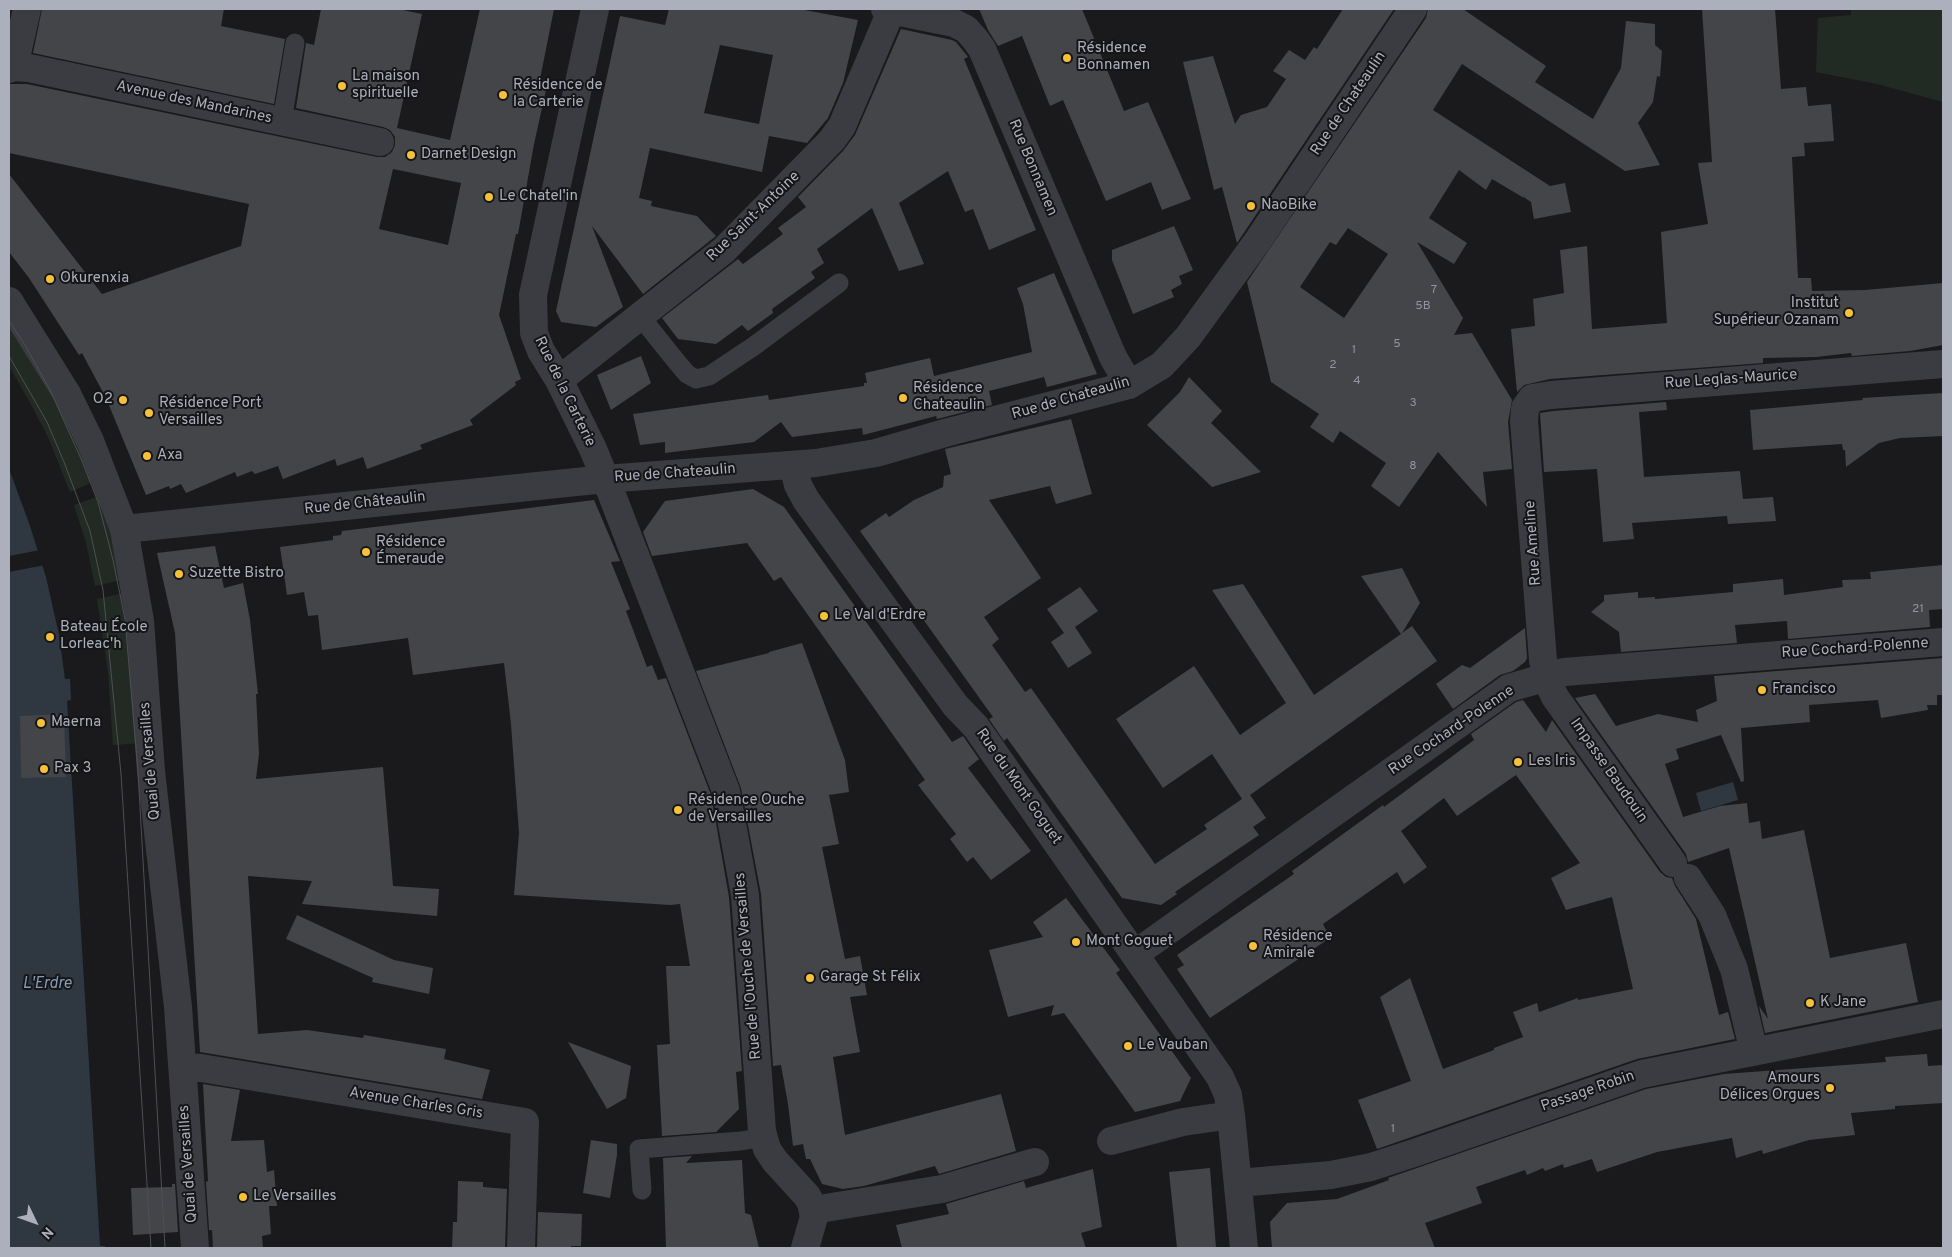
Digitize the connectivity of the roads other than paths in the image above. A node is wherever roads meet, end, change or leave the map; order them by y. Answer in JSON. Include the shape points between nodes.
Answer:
{"nodes":[{"id":1,"x":27,"y":9,"type":"edge"},
{"id":2,"x":595,"y":9,"type":"edge"},
{"id":3,"x":889,"y":9,"type":"edge"},
{"id":4,"x":1413,"y":9,"type":"edge"},
{"id":5,"x":295,"y":42,"type":"dead end"},
{"id":6,"x":11,"y":68,"type":"edge"},
{"id":7,"x":282,"y":121,"type":"junction"},
{"id":8,"x":380,"y":142,"type":"dead end"},
{"id":9,"x":839,"y":283,"type":"dead end"},
{"id":10,"x":9,"y":301,"type":"edge"},
{"id":11,"x":640,"y":316,"type":"junction"},
{"id":12,"x":1943,"y":364,"type":"edge"},
{"id":13,"x":559,"y":380,"type":"junction"},
{"id":14,"x":1129,"y":385,"type":"junction"},
{"id":15,"x":1525,"y":408,"type":"joint"},
{"id":16,"x":794,"y":465,"type":"junction"},
{"id":17,"x":605,"y":479,"type":"junction"},
{"id":18,"x":124,"y":529,"type":"junction"},
{"id":19,"x":1943,"y":642,"type":"edge"},
{"id":20,"x":1546,"y":678,"type":"junction"},
{"id":21,"x":1135,"y":954,"type":"junction"},
{"id":22,"x":1943,"y":1014,"type":"edge"},
{"id":23,"x":1754,"y":1052,"type":"junction"},
{"id":24,"x":183,"y":1068,"type":"junction"},
{"id":25,"x":1231,"y":1116,"type":"junction"},
{"id":26,"x":764,"y":1137,"type":"junction"},
{"id":27,"x":1111,"y":1141,"type":"dead end"},
{"id":28,"x":1035,"y":1162,"type":"dead end"},
{"id":29,"x":1238,"y":1183,"type":"junction"},
{"id":30,"x":642,"y":1190,"type":"dead end"},
{"id":31,"x":813,"y":1210,"type":"junction"},
{"id":32,"x":195,"y":1248,"type":"edge"},
{"id":33,"x":521,"y":1248,"type":"edge"},
{"id":34,"x":805,"y":1248,"type":"edge"},
{"id":35,"x":1244,"y":1248,"type":"edge"}],
"edges":[{"from":1,"to":6,"type":"street"},
{"from":2,"to":13,"type":"street","name":"Rue de la Carterie","via":[[533,295],[534,333]]},
{"from":3,"to":11,"type":"street","name":"Rue Saint-Antoine","via":[[842,126],[832,140],[724,250]]},
{"from":3,"to":14,"type":"street","name":"Rue Bonnamen","via":[[961,26],[978,44],[1113,357]]},
{"from":4,"to":14,"type":"street","name":"Rue de Chateaulin","via":[[1257,242],[1188,337],[1162,365]]},
{"from":5,"to":7,"type":"lane"},
{"from":6,"to":7,"type":"street","name":"Avenue des Mandarines","via":[[29,68]]},
{"from":7,"to":8,"type":"street","name":"Avenue des Mandarines"},
{"from":9,"to":11,"type":"lane","via":[[710,376],[696,379],[687,374]]},
{"from":10,"to":18,"type":"street","name":"Quai de Versailles","via":[[67,394],[90,441]]},
{"from":11,"to":13,"type":"street","name":"Rue Saint-Antoine"},
{"from":12,"to":15,"type":"street","name":"Rue Leglas-Maurice","via":[[1551,394],[1532,398]]},
{"from":13,"to":17,"type":"street","name":"Rue de la Carterie"},
{"from":14,"to":16,"type":"street","name":"Rue de Chateaulin","via":[[876,453]]},
{"from":15,"to":20,"type":"street","name":"Rue Ameline"},
{"from":16,"to":17,"type":"street","name":"Rue de Chateaulin"},
{"from":16,"to":21,"type":"street","name":"Rue du Mont Goguet","via":[[798,485],[806,500],[954,705],[976,727]]},
{"from":17,"to":18,"type":"street","name":"Rue de Châteaulin"},
{"from":17,"to":26,"type":"street","name":"Rue de l'Ouche de Versailles","via":[[730,806],[745,895]]},
{"from":18,"to":24,"type":"street","name":"Quai de Versailles","via":[[140,621],[151,770]]},
{"from":19,"to":20,"type":"street","name":"Rue Cochard-Polenne","via":[[1564,672]]},
{"from":20,"to":21,"type":"street","name":"Rue Cochard-Polenne","via":[[1509,688]]},
{"from":20,"to":23,"type":"street","name":"Impasse Baudouin","via":[[1556,697],[1712,915],[1734,969]]},
{"from":21,"to":25,"type":"street","name":"Rue du Mont Goguet","via":[[1220,1077],[1228,1095]]},
{"from":22,"to":23,"type":"street","name":"Passage Robin"},
{"from":23,"to":29,"type":"street","name":"Passage Robin","via":[[1624,1079],[1371,1166],[1331,1176]]},
{"from":24,"to":32,"type":"street","name":"Quai de Versailles"},
{"from":24,"to":33,"type":"street","name":"Avenue Charles Gris","via":[[211,1069],[525,1122]]},
{"from":25,"to":27,"type":"street","via":[[1183,1122]]},
{"from":25,"to":29,"type":"street","name":"Rue du Mont Goguet"},
{"from":26,"to":30,"type":"lane","via":[[639,1149]]},
{"from":26,"to":31,"type":"street","name":"Rue de l'Ouche de Versailles","via":[[775,1161],[807,1196]]},
{"from":28,"to":31,"type":"street","via":[[942,1190]]},
{"from":29,"to":35,"type":"street","name":"Rue du Mont Goguet"},
{"from":31,"to":34,"type":"street","via":[[813,1224]]}]}
